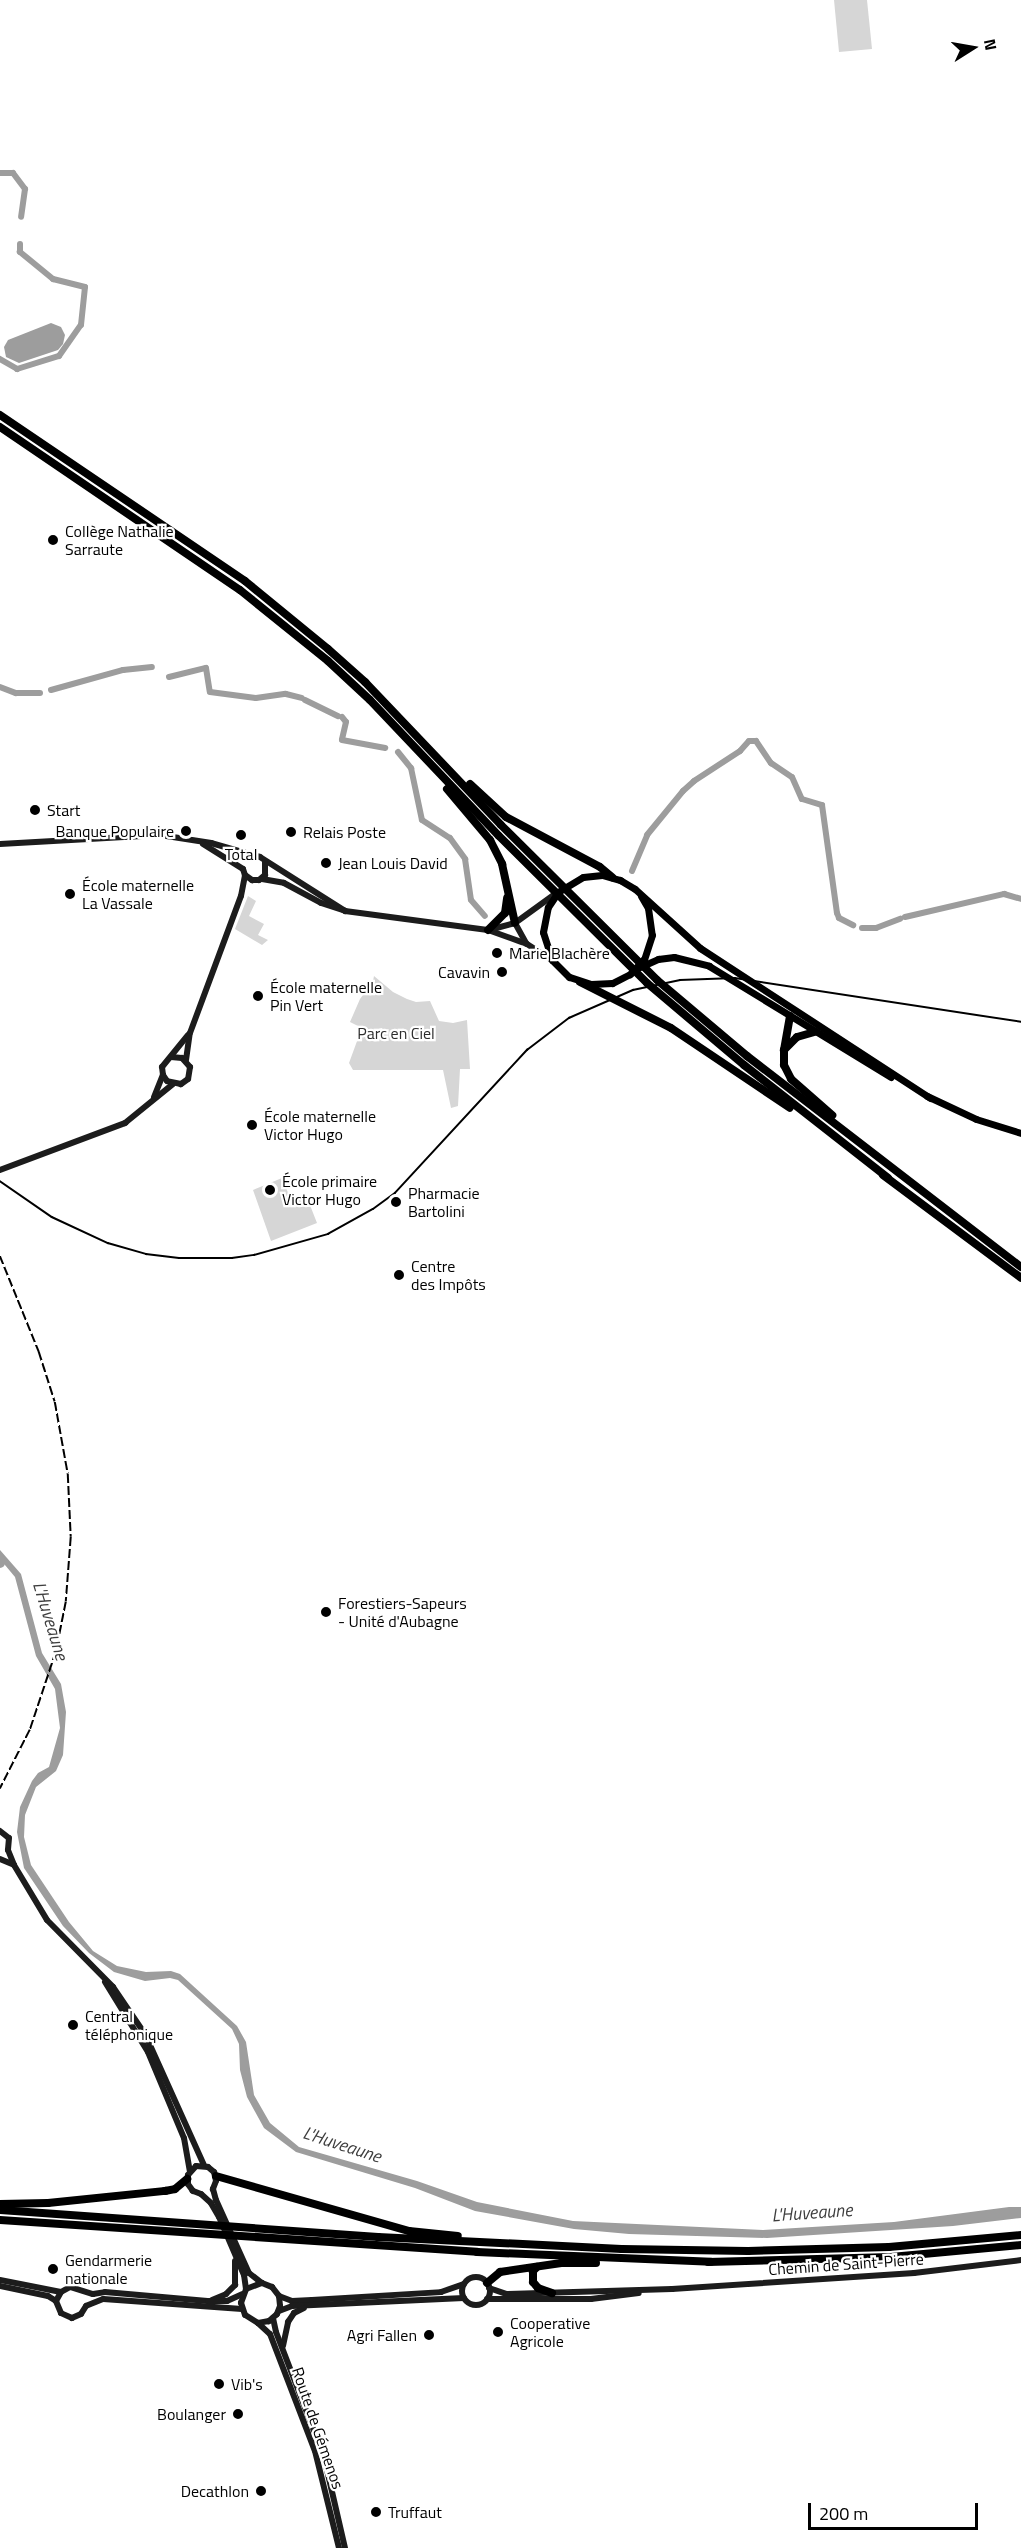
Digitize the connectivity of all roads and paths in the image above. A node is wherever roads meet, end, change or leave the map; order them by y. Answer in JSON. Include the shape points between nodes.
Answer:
{"nodes":[{"id":1,"x":0,"y":415,"type":"edge"},
{"id":2,"x":0,"y":427,"type":"edge"},
{"id":3,"x":391,"y":722,"type":"junction"},
{"id":4,"x":422,"y":741,"type":"junction"},
{"id":5,"x":196,"y":841,"type":"junction"},
{"id":6,"x":0,"y":844,"type":"edge"},
{"id":7,"x":252,"y":857,"type":"junction"},
{"id":8,"x":265,"y":861,"type":"junction"},
{"id":9,"x":244,"y":872,"type":"junction"},
{"id":10,"x":612,"y":877,"type":"junction"},
{"id":11,"x":259,"y":880,"type":"junction"},
{"id":12,"x":507,"y":889,"type":"junction"},
{"id":13,"x":242,"y":896,"type":"junction"},
{"id":14,"x":641,"y":896,"type":"junction"},
{"id":15,"x":546,"y":905,"type":"junction"},
{"id":16,"x":345,"y":911,"type":"junction"},
{"id":17,"x":515,"y":923,"type":"junction"},
{"id":18,"x":488,"y":930,"type":"junction"},
{"id":19,"x":527,"y":944,"type":"junction"},
{"id":20,"x":552,"y":960,"type":"junction"},
{"id":21,"x":637,"y":968,"type":"junction"},
{"id":22,"x":580,"y":982,"type":"joint"},
{"id":23,"x":762,"y":988,"type":"junction"},
{"id":24,"x":600,"y":989,"type":"junction"},
{"id":25,"x":790,"y":1016,"type":"junction"},
{"id":26,"x":815,"y":1032,"type":"junction"},
{"id":27,"x":190,"y":1033,"type":"junction"},
{"id":28,"x":784,"y":1050,"type":"junction"},
{"id":29,"x":171,"y":1057,"type":"junction"},
{"id":30,"x":186,"y":1060,"type":"junction"},
{"id":31,"x":163,"y":1075,"type":"junction"},
{"id":32,"x":173,"y":1084,"type":"junction"},
{"id":33,"x":930,"y":1098,"type":"junction"},
{"id":34,"x":153,"y":1100,"type":"junction"},
{"id":35,"x":1021,"y":1133,"type":"edge"},
{"id":36,"x":0,"y":1170,"type":"edge"},
{"id":37,"x":888,"y":1178,"type":"junction"},
{"id":38,"x":919,"y":1190,"type":"junction"},
{"id":39,"x":1021,"y":1267,"type":"edge"},
{"id":40,"x":1021,"y":1278,"type":"edge"},
{"id":41,"x":0,"y":1830,"type":"edge"},
{"id":42,"x":8,"y":1850,"type":"junction"},
{"id":43,"x":0,"y":1858,"type":"edge"},
{"id":44,"x":14,"y":1865,"type":"junction"},
{"id":45,"x":102,"y":1976,"type":"junction"},
{"id":46,"x":204,"y":2165,"type":"junction"},
{"id":47,"x":188,"y":2175,"type":"junction"},
{"id":48,"x":216,"y":2176,"type":"junction"},
{"id":49,"x":213,"y":2188,"type":"junction"},
{"id":50,"x":201,"y":2194,"type":"junction"},
{"id":51,"x":0,"y":2204,"type":"edge"},
{"id":52,"x":0,"y":2210,"type":"edge"},
{"id":53,"x":221,"y":2217,"type":"junction"},
{"id":54,"x":0,"y":2220,"type":"edge"},
{"id":55,"x":1021,"y":2235,"type":"edge"},
{"id":56,"x":566,"y":2246,"type":"junction"},
{"id":57,"x":1021,"y":2246,"type":"edge"},
{"id":58,"x":235,"y":2248,"type":"junction"},
{"id":59,"x":1021,"y":2260,"type":"edge"},
{"id":60,"x":711,"y":2262,"type":"junction"},
{"id":61,"x":537,"y":2267,"type":"junction"},
{"id":62,"x":0,"y":2280,"type":"edge"},
{"id":63,"x":262,"y":2283,"type":"junction"},
{"id":64,"x":465,"y":2284,"type":"junction"},
{"id":65,"x":0,"y":2286,"type":"edge"},
{"id":66,"x":488,"y":2286,"type":"junction"},
{"id":67,"x":672,"y":2289,"type":"junction"},
{"id":68,"x":245,"y":2291,"type":"junction"},
{"id":69,"x":61,"y":2292,"type":"junction"},
{"id":70,"x":83,"y":2293,"type":"junction"},
{"id":71,"x":552,"y":2293,"type":"junction"},
{"id":72,"x":279,"y":2295,"type":"junction"},
{"id":73,"x":464,"y":2298,"type":"junction"},
{"id":74,"x":487,"y":2299,"type":"junction"},
{"id":75,"x":56,"y":2301,"type":"junction"},
{"id":76,"x":208,"y":2301,"type":"junction"},
{"id":77,"x":315,"y":2305,"type":"junction"},
{"id":78,"x":86,"y":2306,"type":"junction"},
{"id":79,"x":242,"y":2309,"type":"junction"},
{"id":80,"x":279,"y":2311,"type":"junction"},
{"id":81,"x":273,"y":2318,"type":"junction"},
{"id":82,"x":258,"y":2323,"type":"junction"},
{"id":83,"x":283,"y":2349,"type":"junction"},
{"id":84,"x":339,"y":2548,"type":"edge"},
{"id":85,"x":345,"y":2548,"type":"edge"}],
"edges":[{"from":1,"to":4,"type":"highway","via":[[245,581],[365,682]]},
{"from":2,"to":3,"type":"highway","via":[[240,590],[328,661]]},
{"from":3,"to":12,"type":"highway","via":[[490,840],[502,864]]},
{"from":3,"to":37,"type":"highway","via":[[647,983]]},
{"from":4,"to":10,"type":"highway","via":[[506,816]]},
{"from":4,"to":38,"type":"highway","via":[[657,980],[747,1056]]},
{"from":5,"to":6,"type":"main road","via":[[146,835]]},
{"from":5,"to":7,"type":"main road"},
{"from":5,"to":9,"type":"main road"},
{"from":7,"to":8,"type":"main road"},
{"from":7,"to":9,"type":"main road","via":[[246,861]]},
{"from":8,"to":11,"type":"main road","via":[[267,871]]},
{"from":8,"to":16,"type":"main road"},
{"from":9,"to":11,"type":"main road"},
{"from":9,"to":13,"type":"main road"},
{"from":10,"to":14,"type":"main road"},
{"from":10,"to":15,"type":"main road","via":[[593,875],[576,879]]},
{"from":11,"to":13,"type":"main road"},
{"from":11,"to":16,"type":"main road","via":[[284,883]]},
{"from":12,"to":17,"type":"highway"},
{"from":12,"to":18,"type":"highway","via":[[505,913]]},
{"from":13,"to":27,"type":"main road"},
{"from":14,"to":21,"type":"main road","via":[[652,921],[649,949]]},
{"from":14,"to":23,"type":"main road","via":[[679,932]]},
{"from":15,"to":17,"type":"main road"},
{"from":15,"to":20,"type":"main road","via":[[543,932]]},
{"from":16,"to":18,"type":"main road"},
{"from":17,"to":18,"type":"main road"},
{"from":17,"to":19,"type":"main road"},
{"from":18,"to":19,"type":"main road"},
{"from":19,"to":20,"type":"main road"},
{"from":20,"to":22,"type":"main road"},
{"from":21,"to":24,"type":"main road"},
{"from":21,"to":25,"type":"main road","via":[[658,959],[685,958],[709,966]]},
{"from":22,"to":24,"type":"highway"},
{"from":23,"to":25,"type":"main road"},
{"from":23,"to":33,"type":"main road"},
{"from":24,"to":37,"type":"highway","via":[[728,1064]]},
{"from":25,"to":26,"type":"main road"},
{"from":25,"to":28,"type":"highway"},
{"from":26,"to":28,"type":"highway","via":[[797,1037]]},
{"from":26,"to":33,"type":"main road"},
{"from":27,"to":29,"type":"main road"},
{"from":27,"to":30,"type":"main road"},
{"from":28,"to":38,"type":"highway","via":[[784,1065],[792,1079]]},
{"from":29,"to":30,"type":"main road"},
{"from":29,"to":31,"type":"main road","via":[[164,1063]]},
{"from":30,"to":32,"type":"main road","via":[[188,1079]]},
{"from":31,"to":32,"type":"main road"},
{"from":31,"to":34,"type":"main road"},
{"from":32,"to":34,"type":"main road"},
{"from":33,"to":35,"type":"main road","via":[[976,1119]]},
{"from":34,"to":36,"type":"main road","via":[[125,1124]]},
{"from":37,"to":40,"type":"highway"},
{"from":38,"to":39,"type":"highway"},
{"from":41,"to":42,"type":"main road","via":[[9,1838]]},
{"from":42,"to":43,"type":"main road"},
{"from":42,"to":44,"type":"main road"},
{"from":43,"to":44,"type":"main road"},
{"from":44,"to":45,"type":"main road","via":[[47,1920]]},
{"from":45,"to":46,"type":"main road","via":[[146,2034]]},
{"from":45,"to":47,"type":"main road","via":[[148,2052],[184,2138]]},
{"from":46,"to":47,"type":"main road"},
{"from":46,"to":48,"type":"main road"},
{"from":47,"to":50,"type":"main road","via":[[193,2191]]},
{"from":47,"to":51,"type":"highway","via":[[175,2189],[165,2191]]},
{"from":48,"to":49,"type":"main road"},
{"from":48,"to":56,"type":"highway","via":[[409,2231]]},
{"from":49,"to":50,"type":"main road"},
{"from":49,"to":53,"type":"main road"},
{"from":50,"to":53,"type":"main road"},
{"from":52,"to":56,"type":"highway"},
{"from":53,"to":58,"type":"main road"},
{"from":54,"to":60,"type":"highway","via":[[520,2254]]},
{"from":55,"to":56,"type":"highway","via":[[890,2247],[748,2252]]},
{"from":57,"to":60,"type":"highway","via":[[891,2257]]},
{"from":58,"to":63,"type":"main road","via":[[249,2272]]},
{"from":58,"to":68,"type":"main road"},
{"from":58,"to":76,"type":"main road","via":[[235,2285],[226,2295]]},
{"from":59,"to":67,"type":"main road","name":"Chemin de Saint-Pierre","via":[[914,2273]]},
{"from":60,"to":61,"type":"highway","via":[[561,2263]]},
{"from":61,"to":66,"type":"highway","via":[[500,2272]]},
{"from":61,"to":71,"type":"highway","via":[[533,2282]]},
{"from":62,"to":69,"type":"main road"},
{"from":63,"to":68,"type":"main road"},
{"from":63,"to":72,"type":"main road"},
{"from":64,"to":66,"type":"main road","via":[[476,2277]]},
{"from":64,"to":72,"type":"main road","via":[[441,2292],[345,2298],[292,2301]]},
{"from":64,"to":73,"type":"main road"},
{"from":65,"to":75,"type":"main road"},
{"from":66,"to":71,"type":"main road","name":"Chemin de Saint-Pierre","via":[[506,2294]]},
{"from":66,"to":74,"type":"main road"},
{"from":67,"to":71,"type":"main road","name":"Chemin de Saint-Pierre"},
{"from":67,"to":74,"type":"main road","name":"Chemin de Saint-Pierre","via":[[591,2299]]},
{"from":68,"to":76,"type":"main road","via":[[227,2301]]},
{"from":68,"to":79,"type":"main road"},
{"from":69,"to":70,"type":"main road","via":[[70,2288]]},
{"from":69,"to":75,"type":"main road"},
{"from":70,"to":76,"type":"main road"},
{"from":70,"to":78,"type":"main road"},
{"from":72,"to":80,"type":"main road"},
{"from":73,"to":74,"type":"main road","via":[[474,2305]]},
{"from":73,"to":77,"type":"main road"},
{"from":75,"to":78,"type":"main road","via":[[61,2313],[68,2317],[77,2316]]},
{"from":77,"to":80,"type":"main road"},
{"from":77,"to":83,"type":"main road","via":[[301,2309],[288,2322]]},
{"from":78,"to":79,"type":"main road","via":[[106,2299]]},
{"from":79,"to":82,"type":"main road"},
{"from":80,"to":81,"type":"main road"},
{"from":81,"to":82,"type":"main road"},
{"from":81,"to":83,"type":"main road","name":"Route de Gémenos"},
{"from":82,"to":84,"type":"main road","name":"Route de Gémenos","via":[[270,2334],[315,2451]]},
{"from":83,"to":85,"type":"main road","name":"Route de Gémenos","via":[[321,2449]]}]}
